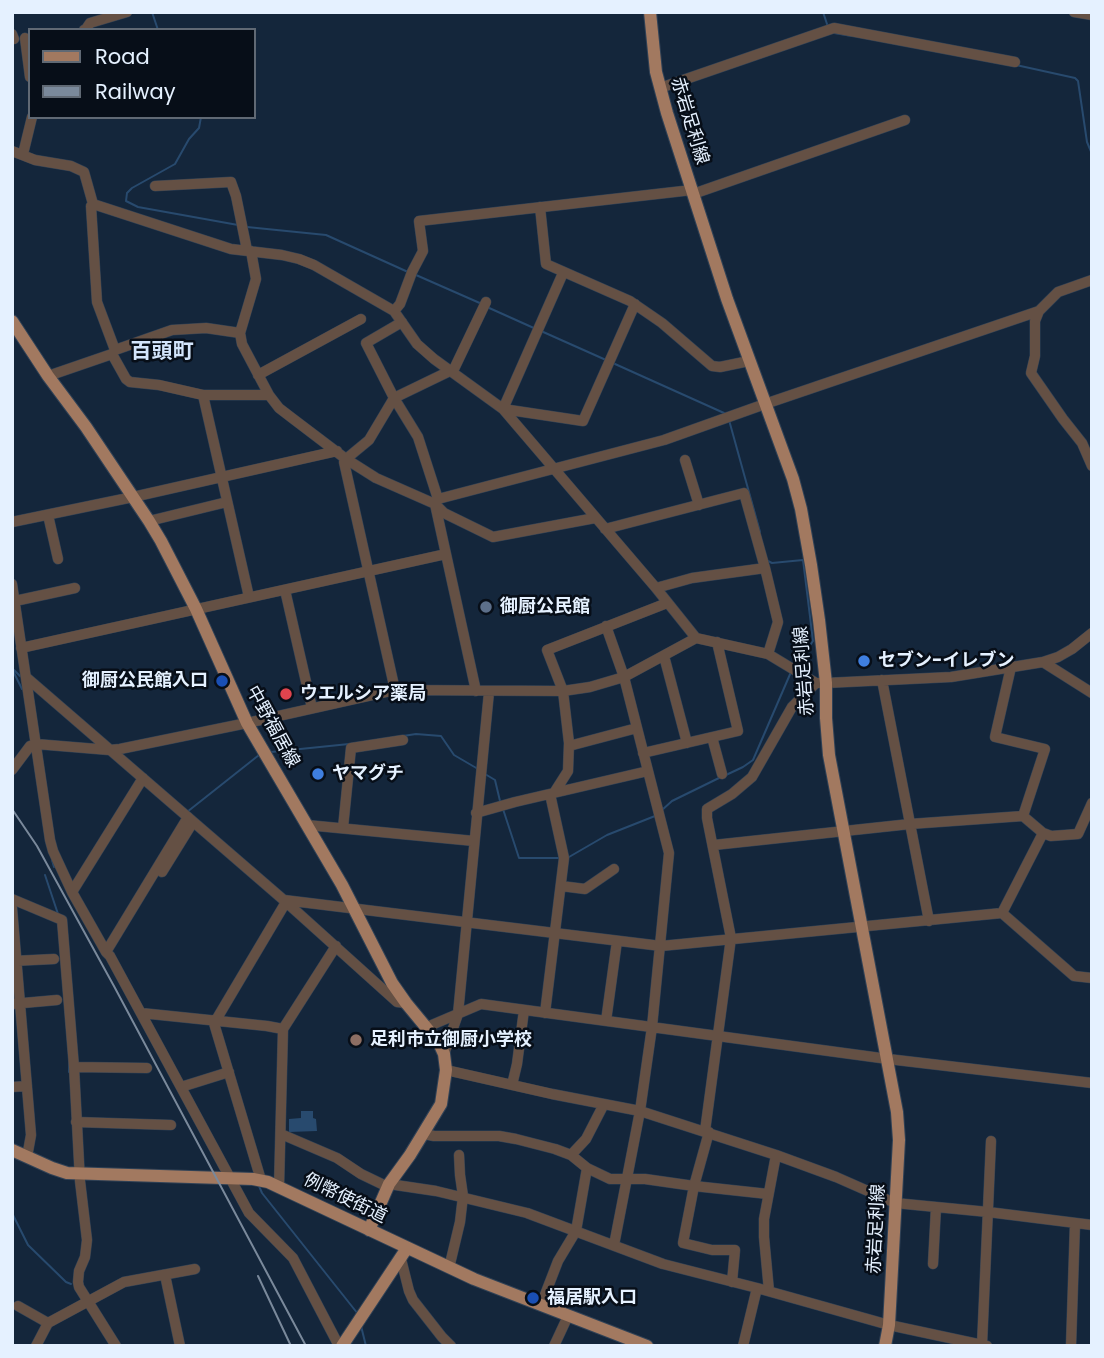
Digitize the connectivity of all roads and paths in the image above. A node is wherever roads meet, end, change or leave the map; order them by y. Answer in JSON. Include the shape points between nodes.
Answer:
{"nodes":[{"id":1,"x":127,"y":12,"type":"edge"},
{"id":2,"x":650,"y":12,"type":"edge"},
{"id":3,"x":1074,"y":12,"type":"edge"},
{"id":4,"x":1092,"y":15,"type":"edge"},
{"id":5,"x":87,"y":28,"type":"edge"},
{"id":6,"x":13,"y":37,"type":"edge"},
{"id":7,"x":27,"y":37,"type":"edge"},
{"id":8,"x":1015,"y":62,"type":"dead end"},
{"id":9,"x":660,"y":88,"type":"junction"},
{"id":10,"x":31,"y":119,"type":"edge"},
{"id":11,"x":905,"y":120,"type":"dead end"},
{"id":12,"x":17,"y":153,"type":"edge"},
{"id":13,"x":155,"y":186,"type":"dead end"},
{"id":14,"x":692,"y":192,"type":"junction"},
{"id":15,"x":93,"y":204,"type":"junction"},
{"id":16,"x":541,"y":207,"type":"junction"},
{"id":17,"x":249,"y":251,"type":"junction"},
{"id":18,"x":563,"y":272,"type":"junction"},
{"id":19,"x":1092,"y":280,"type":"edge"},
{"id":20,"x":635,"y":304,"type":"junction"},
{"id":21,"x":484,"y":305,"type":"dead end"},
{"id":22,"x":394,"y":311,"type":"junction"},
{"id":23,"x":1039,"y":311,"type":"junction"},
{"id":24,"x":361,"y":319,"type":"dead end"},
{"id":25,"x":12,"y":321,"type":"edge"},
{"id":26,"x":402,"y":322,"type":"junction"},
{"id":27,"x":240,"y":334,"type":"junction"},
{"id":28,"x":113,"y":352,"type":"junction"},
{"id":29,"x":749,"y":360,"type":"junction"},
{"id":30,"x":451,"y":370,"type":"junction"},
{"id":31,"x":258,"y":375,"type":"junction"},
{"id":32,"x":48,"y":376,"type":"junction"},
{"id":33,"x":204,"y":395,"type":"junction"},
{"id":34,"x":269,"y":395,"type":"junction"},
{"id":35,"x":394,"y":398,"type":"junction"},
{"id":36,"x":765,"y":404,"type":"junction"},
{"id":37,"x":503,"y":408,"type":"junction"},
{"id":38,"x":337,"y":451,"type":"junction"},
{"id":39,"x":346,"y":458,"type":"junction"},
{"id":40,"x":685,"y":460,"type":"dead end"},
{"id":41,"x":1092,"y":466,"type":"edge"},
{"id":42,"x":554,"y":469,"type":"junction"},
{"id":43,"x":222,"y":477,"type":"junction"},
{"id":44,"x":133,"y":497,"type":"junction"},
{"id":45,"x":228,"y":502,"type":"junction"},
{"id":46,"x":436,"y":502,"type":"junction"},
{"id":47,"x":699,"y":505,"type":"junction"},
{"id":48,"x":48,"y":515,"type":"junction"},
{"id":49,"x":596,"y":518,"type":"junction"},
{"id":50,"x":149,"y":521,"type":"junction"},
{"id":51,"x":12,"y":522,"type":"edge"},
{"id":52,"x":605,"y":529,"type":"junction"},
{"id":53,"x":446,"y":554,"type":"junction"},
{"id":54,"x":58,"y":559,"type":"dead end"},
{"id":55,"x":765,"y":568,"type":"junction"},
{"id":56,"x":369,"y":570,"type":"junction"},
{"id":57,"x":12,"y":584,"type":"edge"},
{"id":58,"x":75,"y":588,"type":"dead end"},
{"id":59,"x":656,"y":588,"type":"junction"},
{"id":60,"x":285,"y":590,"type":"junction"},
{"id":61,"x":250,"y":597,"type":"junction"},
{"id":62,"x":15,"y":601,"type":"junction"},
{"id":63,"x":667,"y":603,"type":"junction"},
{"id":64,"x":196,"y":609,"type":"junction"},
{"id":65,"x":606,"y":626,"type":"junction"},
{"id":66,"x":1092,"y":633,"type":"edge"},
{"id":67,"x":696,"y":638,"type":"junction"},
{"id":68,"x":717,"y":642,"type":"junction"},
{"id":69,"x":22,"y":648,"type":"junction"},
{"id":70,"x":768,"y":654,"type":"junction"},
{"id":71,"x":664,"y":656,"type":"junction"},
{"id":72,"x":1043,"y":662,"type":"junction"},
{"id":73,"x":1011,"y":667,"type":"junction"},
{"id":74,"x":624,"y":677,"type":"junction"},
{"id":75,"x":27,"y":678,"type":"junction"},
{"id":76,"x":882,"y":680,"type":"junction"},
{"id":77,"x":821,"y":683,"type":"junction"},
{"id":78,"x":395,"y":690,"type":"junction"},
{"id":79,"x":476,"y":691,"type":"junction"},
{"id":80,"x":562,"y":691,"type":"junction"},
{"id":81,"x":489,"y":692,"type":"junction"},
{"id":82,"x":1092,"y":693,"type":"edge"},
{"id":83,"x":312,"y":708,"type":"junction"},
{"id":84,"x":247,"y":723,"type":"junction"},
{"id":85,"x":637,"y":728,"type":"junction"},
{"id":86,"x":712,"y":737,"type":"junction"},
{"id":87,"x":403,"y":740,"type":"dead end"},
{"id":88,"x":687,"y":743,"type":"junction"},
{"id":89,"x":36,"y":744,"type":"junction"},
{"id":90,"x":569,"y":746,"type":"junction"},
{"id":91,"x":109,"y":750,"type":"junction"},
{"id":92,"x":643,"y":753,"type":"junction"},
{"id":93,"x":12,"y":770,"type":"edge"},
{"id":94,"x":648,"y":771,"type":"junction"},
{"id":95,"x":722,"y":774,"type":"dead end"},
{"id":96,"x":143,"y":778,"type":"junction"},
{"id":97,"x":552,"y":794,"type":"junction"},
{"id":98,"x":1092,"y":803,"type":"edge"},
{"id":99,"x":476,"y":813,"type":"junction"},
{"id":100,"x":1023,"y":816,"type":"junction"},
{"id":101,"x":191,"y":819,"type":"junction"},
{"id":102,"x":910,"y":824,"type":"junction"},
{"id":103,"x":307,"y":825,"type":"junction"},
{"id":104,"x":343,"y":828,"type":"junction"},
{"id":105,"x":844,"y":831,"type":"junction"},
{"id":106,"x":1043,"y":833,"type":"junction"},
{"id":107,"x":474,"y":841,"type":"junction"},
{"id":108,"x":714,"y":845,"type":"junction"},
{"id":109,"x":614,"y":869,"type":"dead end"},
{"id":110,"x":561,"y":886,"type":"junction"},
{"id":111,"x":72,"y":892,"type":"junction"},
{"id":112,"x":12,"y":899,"type":"edge"},
{"id":113,"x":285,"y":901,"type":"junction"},
{"id":114,"x":12,"y":908,"type":"edge"},
{"id":115,"x":355,"y":908,"type":"junction"},
{"id":116,"x":1002,"y":913,"type":"junction"},
{"id":117,"x":929,"y":920,"type":"junction"},
{"id":118,"x":466,"y":921,"type":"junction"},
{"id":119,"x":862,"y":926,"type":"junction"},
{"id":120,"x":555,"y":933,"type":"junction"},
{"id":121,"x":731,"y":938,"type":"junction"},
{"id":122,"x":617,"y":941,"type":"junction"},
{"id":123,"x":336,"y":946,"type":"junction"},
{"id":124,"x":661,"y":946,"type":"junction"},
{"id":125,"x":108,"y":954,"type":"junction"},
{"id":126,"x":54,"y":958,"type":"dead end"},
{"id":127,"x":15,"y":961,"type":"edge"},
{"id":128,"x":1092,"y":978,"type":"edge"},
{"id":129,"x":57,"y":1000,"type":"dead end"},
{"id":130,"x":17,"y":1003,"type":"edge"},
{"id":131,"x":406,"y":1003,"type":"junction"},
{"id":132,"x":524,"y":1010,"type":"junction"},
{"id":133,"x":141,"y":1013,"type":"junction"},
{"id":134,"x":545,"y":1013,"type":"junction"},
{"id":135,"x":458,"y":1014,"type":"junction"},
{"id":136,"x":214,"y":1020,"type":"junction"},
{"id":137,"x":606,"y":1021,"type":"junction"},
{"id":138,"x":427,"y":1027,"type":"junction"},
{"id":139,"x":652,"y":1027,"type":"junction"},
{"id":140,"x":283,"y":1029,"type":"junction"},
{"id":141,"x":718,"y":1036,"type":"junction"},
{"id":142,"x":444,"y":1054,"type":"junction"},
{"id":143,"x":888,"y":1059,"type":"junction"},
{"id":144,"x":74,"y":1067,"type":"junction"},
{"id":145,"x":147,"y":1068,"type":"dead end"},
{"id":146,"x":446,"y":1070,"type":"junction"},
{"id":147,"x":229,"y":1072,"type":"junction"},
{"id":148,"x":1092,"y":1083,"type":"edge"},
{"id":149,"x":512,"y":1085,"type":"junction"},
{"id":150,"x":27,"y":1086,"type":"junction"},
{"id":151,"x":12,"y":1087,"type":"edge"},
{"id":152,"x":181,"y":1087,"type":"junction"},
{"id":153,"x":604,"y":1104,"type":"junction"},
{"id":154,"x":640,"y":1111,"type":"junction"},
{"id":155,"x":76,"y":1122,"type":"junction"},
{"id":156,"x":171,"y":1125,"type":"dead end"},
{"id":157,"x":707,"y":1132,"type":"junction"},
{"id":158,"x":281,"y":1134,"type":"junction"},
{"id":159,"x":424,"y":1134,"type":"junction"},
{"id":160,"x":992,"y":1141,"type":"dead end"},
{"id":161,"x":12,"y":1150,"type":"edge"},
{"id":162,"x":459,"y":1155,"type":"dead end"},
{"id":163,"x":571,"y":1155,"type":"junction"},
{"id":164,"x":776,"y":1155,"type":"junction"},
{"id":165,"x":27,"y":1157,"type":"junction"},
{"id":166,"x":587,"y":1168,"type":"junction"},
{"id":167,"x":80,"y":1174,"type":"junction"},
{"id":168,"x":231,"y":1178,"type":"junction"},
{"id":169,"x":626,"y":1178,"type":"junction"},
{"id":170,"x":261,"y":1180,"type":"junction"},
{"id":171,"x":388,"y":1185,"type":"junction"},
{"id":172,"x":279,"y":1186,"type":"junction"},
{"id":173,"x":694,"y":1186,"type":"junction"},
{"id":174,"x":768,"y":1194,"type":"junction"},
{"id":175,"x":463,"y":1196,"type":"junction"},
{"id":176,"x":895,"y":1203,"type":"junction"},
{"id":177,"x":936,"y":1207,"type":"junction"},
{"id":178,"x":988,"y":1212,"type":"junction"},
{"id":179,"x":1075,"y":1223,"type":"junction"},
{"id":180,"x":1092,"y":1225,"type":"edge"},
{"id":181,"x":369,"y":1230,"type":"junction"},
{"id":182,"x":576,"y":1231,"type":"junction"},
{"id":183,"x":614,"y":1245,"type":"junction"},
{"id":184,"x":404,"y":1253,"type":"junction"},
{"id":185,"x":933,"y":1264,"type":"dead end"},
{"id":186,"x":449,"y":1268,"type":"junction"},
{"id":187,"x":195,"y":1269,"type":"dead end"},
{"id":188,"x":165,"y":1275,"type":"junction"},
{"id":189,"x":732,"y":1282,"type":"junction"},
{"id":190,"x":757,"y":1288,"type":"junction"},
{"id":191,"x":769,"y":1291,"type":"junction"},
{"id":192,"x":89,"y":1301,"type":"junction"},
{"id":193,"x":541,"y":1305,"type":"junction"},
{"id":194,"x":18,"y":1306,"type":"dead end"},
{"id":195,"x":568,"y":1316,"type":"junction"},
{"id":196,"x":48,"y":1324,"type":"junction"},
{"id":197,"x":890,"y":1325,"type":"junction"},
{"id":198,"x":984,"y":1345,"type":"edge"},
{"id":199,"x":36,"y":1346,"type":"edge"},
{"id":200,"x":116,"y":1346,"type":"edge"},
{"id":201,"x":180,"y":1346,"type":"edge"},
{"id":202,"x":340,"y":1346,"type":"edge"},
{"id":203,"x":451,"y":1346,"type":"edge"},
{"id":204,"x":554,"y":1346,"type":"edge"},
{"id":205,"x":647,"y":1346,"type":"edge"},
{"id":206,"x":743,"y":1346,"type":"edge"},
{"id":207,"x":885,"y":1346,"type":"edge"},
{"id":208,"x":1071,"y":1346,"type":"edge"}],
"edges":[{"from":1,"to":5,"type":"street"},
{"from":2,"to":9,"type":"main road","name":"赤岩足利線"},
{"from":3,"to":4,"type":"street"},
{"from":6,"to":7,"type":"street"},
{"from":8,"to":9,"type":"street","via":[[834,28]]},
{"from":9,"to":14,"type":"main road","name":"赤岩足利線"},
{"from":10,"to":12,"type":"street"},
{"from":11,"to":14,"type":"street"},
{"from":12,"to":15,"type":"street","via":[[84,172]]},
{"from":13,"to":17,"type":"street","via":[[231,183]]},
{"from":14,"to":16,"type":"street"},
{"from":14,"to":29,"type":"main road","name":"赤岩足利線"},
{"from":15,"to":17,"type":"street"},
{"from":15,"to":28,"type":"street","via":[[97,302]]},
{"from":16,"to":18,"type":"street","via":[[546,264]]},
{"from":16,"to":22,"type":"street","via":[[419,221],[423,251]]},
{"from":17,"to":22,"type":"street","via":[[314,265]]},
{"from":17,"to":27,"type":"street","via":[[256,279]]},
{"from":18,"to":20,"type":"street"},
{"from":18,"to":37,"type":"street"},
{"from":19,"to":23,"type":"street","via":[[1058,292]]},
{"from":20,"to":29,"type":"street","via":[[712,366]]},
{"from":20,"to":37,"type":"street","via":[[583,421]]},
{"from":21,"to":30,"type":"street"},
{"from":22,"to":26,"type":"street"},
{"from":23,"to":36,"type":"street"},
{"from":23,"to":41,"type":"street","via":[[1031,373],[1082,443]]},
{"from":24,"to":31,"type":"street"},
{"from":25,"to":32,"type":"main road","name":"中野福居線"},
{"from":26,"to":30,"type":"street","via":[[417,344]]},
{"from":26,"to":35,"type":"street","via":[[366,343]]},
{"from":27,"to":28,"type":"street","via":[[206,328],[172,330]]},
{"from":27,"to":31,"type":"street"},
{"from":28,"to":32,"type":"street"},
{"from":28,"to":33,"type":"street","via":[[130,382]]},
{"from":29,"to":36,"type":"main road","name":"赤岩足利線"},
{"from":30,"to":35,"type":"street"},
{"from":30,"to":37,"type":"street"},
{"from":31,"to":34,"type":"street"},
{"from":32,"to":44,"type":"main road","name":"中野福居線"},
{"from":33,"to":34,"type":"street"},
{"from":33,"to":43,"type":"street"},
{"from":34,"to":38,"type":"street","via":[[279,408]]},
{"from":35,"to":39,"type":"street","via":[[369,440]]},
{"from":35,"to":46,"type":"street","via":[[418,437]]},
{"from":36,"to":42,"type":"street","via":[[664,440]]},
{"from":36,"to":77,"type":"main road","name":"赤岩足利線","via":[[801,509],[820,620]]},
{"from":37,"to":42,"type":"street"},
{"from":38,"to":39,"type":"street"},
{"from":38,"to":43,"type":"street"},
{"from":39,"to":46,"type":"street","via":[[376,478]]},
{"from":39,"to":56,"type":"street"},
{"from":40,"to":47,"type":"street"},
{"from":42,"to":46,"type":"street"},
{"from":42,"to":49,"type":"street"},
{"from":43,"to":44,"type":"street"},
{"from":43,"to":45,"type":"street"},
{"from":44,"to":48,"type":"street"},
{"from":44,"to":50,"type":"main road","name":"中野福居線"},
{"from":45,"to":50,"type":"street"},
{"from":45,"to":61,"type":"street"},
{"from":46,"to":49,"type":"street","via":[[444,513],[493,537]]},
{"from":46,"to":53,"type":"street"},
{"from":47,"to":52,"type":"street"},
{"from":47,"to":55,"type":"street","via":[[744,493]]},
{"from":48,"to":51,"type":"street"},
{"from":48,"to":54,"type":"street"},
{"from":49,"to":52,"type":"street"},
{"from":50,"to":64,"type":"main road","name":"中野福居線"},
{"from":52,"to":59,"type":"street"},
{"from":53,"to":56,"type":"street"},
{"from":53,"to":79,"type":"street"},
{"from":55,"to":59,"type":"street"},
{"from":55,"to":70,"type":"street","via":[[778,622]]},
{"from":56,"to":60,"type":"street"},
{"from":56,"to":78,"type":"street"},
{"from":57,"to":62,"type":"street"},
{"from":58,"to":62,"type":"street"},
{"from":59,"to":63,"type":"street"},
{"from":60,"to":61,"type":"street"},
{"from":60,"to":83,"type":"street"},
{"from":61,"to":64,"type":"street"},
{"from":62,"to":69,"type":"street"},
{"from":63,"to":65,"type":"street"},
{"from":63,"to":67,"type":"street"},
{"from":64,"to":69,"type":"street"},
{"from":64,"to":84,"type":"main road","name":"中野福居線"},
{"from":65,"to":74,"type":"street"},
{"from":65,"to":80,"type":"street","via":[[547,650]]},
{"from":66,"to":72,"type":"street"},
{"from":67,"to":68,"type":"street"},
{"from":67,"to":71,"type":"street"},
{"from":68,"to":70,"type":"street"},
{"from":68,"to":86,"type":"street","via":[[738,731]]},
{"from":69,"to":75,"type":"street"},
{"from":70,"to":77,"type":"street"},
{"from":71,"to":74,"type":"street"},
{"from":71,"to":88,"type":"street"},
{"from":72,"to":73,"type":"street"},
{"from":72,"to":82,"type":"street"},
{"from":73,"to":76,"type":"street","via":[[951,677]]},
{"from":73,"to":100,"type":"street","via":[[995,737],[1045,749]]},
{"from":74,"to":80,"type":"street"},
{"from":74,"to":85,"type":"street"},
{"from":75,"to":89,"type":"street"},
{"from":75,"to":91,"type":"street"},
{"from":76,"to":77,"type":"street"},
{"from":76,"to":102,"type":"street"},
{"from":77,"to":105,"type":"main road","name":"赤岩足利線"},
{"from":77,"to":108,"type":"street","via":[[792,707],[752,777],[707,809]]},
{"from":78,"to":79,"type":"street"},
{"from":78,"to":83,"type":"street"},
{"from":79,"to":81,"type":"street"},
{"from":80,"to":81,"type":"street"},
{"from":80,"to":90,"type":"street"},
{"from":81,"to":99,"type":"street"},
{"from":83,"to":84,"type":"street"},
{"from":84,"to":91,"type":"street"},
{"from":84,"to":103,"type":"main road","name":"中野福居線"},
{"from":85,"to":90,"type":"street"},
{"from":85,"to":92,"type":"street"},
{"from":86,"to":88,"type":"street"},
{"from":86,"to":95,"type":"street"},
{"from":87,"to":104,"type":"street","via":[[351,748]]},
{"from":88,"to":92,"type":"street"},
{"from":89,"to":91,"type":"street"},
{"from":89,"to":93,"type":"street"},
{"from":89,"to":111,"type":"street","via":[[50,840]]},
{"from":90,"to":97,"type":"street","via":[[568,771]]},
{"from":91,"to":96,"type":"street"},
{"from":92,"to":94,"type":"street"},
{"from":94,"to":97,"type":"street"},
{"from":94,"to":124,"type":"street","via":[[668,853]]},
{"from":96,"to":101,"type":"street"},
{"from":96,"to":111,"type":"street"},
{"from":97,"to":99,"type":"street"},
{"from":97,"to":110,"type":"street","via":[[564,858]]},
{"from":98,"to":106,"type":"street","via":[[1078,834]]},
{"from":99,"to":107,"type":"street"},
{"from":100,"to":102,"type":"street"},
{"from":100,"to":106,"type":"street"},
{"from":101,"to":113,"type":"street"},
{"from":101,"to":125,"type":"street"},
{"from":102,"to":105,"type":"street"},
{"from":102,"to":117,"type":"street"},
{"from":103,"to":104,"type":"street"},
{"from":103,"to":115,"type":"main road","name":"中野福居線"},
{"from":104,"to":107,"type":"street"},
{"from":105,"to":108,"type":"street"},
{"from":105,"to":119,"type":"main road","name":"赤岩足利線"},
{"from":106,"to":116,"type":"street"},
{"from":107,"to":118,"type":"street"},
{"from":108,"to":121,"type":"street"},
{"from":109,"to":110,"type":"street","via":[[585,889]]},
{"from":110,"to":120,"type":"street"},
{"from":111,"to":125,"type":"street"},
{"from":112,"to":144,"type":"street","via":[[62,920]]},
{"from":113,"to":115,"type":"street"},
{"from":113,"to":123,"type":"street"},
{"from":113,"to":136,"type":"street"},
{"from":114,"to":127,"type":"street"},
{"from":115,"to":118,"type":"street"},
{"from":115,"to":131,"type":"main road","name":"中野福居線"},
{"from":116,"to":117,"type":"street"},
{"from":116,"to":128,"type":"street","via":[[1074,976]]},
{"from":117,"to":119,"type":"street"},
{"from":118,"to":120,"type":"street"},
{"from":118,"to":135,"type":"street"},
{"from":119,"to":121,"type":"street"},
{"from":119,"to":143,"type":"main road","name":"赤岩足利線"},
{"from":120,"to":122,"type":"street"},
{"from":120,"to":134,"type":"street"},
{"from":121,"to":124,"type":"street"},
{"from":121,"to":141,"type":"street"},
{"from":122,"to":124,"type":"street"},
{"from":122,"to":137,"type":"street"},
{"from":123,"to":131,"type":"street","via":[[397,1002]]},
{"from":123,"to":140,"type":"street"},
{"from":124,"to":139,"type":"street"},
{"from":125,"to":133,"type":"street"},
{"from":126,"to":127,"type":"street"},
{"from":127,"to":130,"type":"street"},
{"from":129,"to":130,"type":"street"},
{"from":130,"to":150,"type":"street"},
{"from":131,"to":138,"type":"main road","name":"中野福居線"},
{"from":132,"to":134,"type":"street"},
{"from":132,"to":135,"type":"street","via":[[481,1004]]},
{"from":132,"to":149,"type":"street"},
{"from":133,"to":136,"type":"street"},
{"from":133,"to":152,"type":"street"},
{"from":134,"to":137,"type":"street"},
{"from":135,"to":138,"type":"street"},
{"from":135,"to":142,"type":"street"},
{"from":136,"to":140,"type":"street"},
{"from":136,"to":147,"type":"street"},
{"from":137,"to":139,"type":"street"},
{"from":138,"to":142,"type":"main road","name":"中野福居線"},
{"from":139,"to":141,"type":"street"},
{"from":139,"to":154,"type":"street"},
{"from":140,"to":158,"type":"street"},
{"from":141,"to":143,"type":"street"},
{"from":141,"to":157,"type":"street"},
{"from":142,"to":146,"type":"main road","name":"中野福居線"},
{"from":143,"to":148,"type":"street"},
{"from":143,"to":176,"type":"main road","name":"赤岩足利線","via":[[898,1126]]},
{"from":144,"to":145,"type":"street"},
{"from":144,"to":155,"type":"street"},
{"from":146,"to":149,"type":"street"},
{"from":146,"to":159,"type":"main road","name":"中野福居線","via":[[441,1104]]},
{"from":147,"to":152,"type":"street"},
{"from":147,"to":170,"type":"street"},
{"from":149,"to":153,"type":"street"},
{"from":150,"to":151,"type":"street"},
{"from":150,"to":165,"type":"street","via":[[31,1135]]},
{"from":152,"to":168,"type":"street"},
{"from":153,"to":154,"type":"street"},
{"from":153,"to":163,"type":"street","via":[[586,1139]]},
{"from":154,"to":157,"type":"street"},
{"from":154,"to":169,"type":"street"},
{"from":155,"to":156,"type":"street"},
{"from":155,"to":167,"type":"street"},
{"from":157,"to":164,"type":"street"},
{"from":157,"to":173,"type":"street"},
{"from":158,"to":171,"type":"street"},
{"from":158,"to":172,"type":"street"},
{"from":159,"to":163,"type":"street","via":[[499,1136]]},
{"from":159,"to":171,"type":"main road","name":"中野福居線"},
{"from":160,"to":178,"type":"street"},
{"from":161,"to":165,"type":"main road","name":"例幣使街道"},
{"from":162,"to":175,"type":"street"},
{"from":163,"to":166,"type":"street"},
{"from":164,"to":174,"type":"street"},
{"from":164,"to":176,"type":"street"},
{"from":165,"to":167,"type":"main road","name":"例幣使街道"},
{"from":166,"to":169,"type":"street","via":[[610,1179]]},
{"from":166,"to":182,"type":"street"},
{"from":167,"to":168,"type":"main road","name":"例幣使街道"},
{"from":167,"to":192,"type":"street","via":[[87,1240],[78,1282]]},
{"from":168,"to":170,"type":"main road","name":"例幣使街道"},
{"from":168,"to":202,"type":"street","via":[[249,1213],[293,1258]]},
{"from":169,"to":173,"type":"street"},
{"from":169,"to":183,"type":"street"},
{"from":170,"to":172,"type":"main road","name":"例幣使街道"},
{"from":171,"to":175,"type":"street"},
{"from":171,"to":181,"type":"main road","name":"中野福居線"},
{"from":172,"to":181,"type":"main road","name":"例幣使街道"},
{"from":173,"to":174,"type":"street"},
{"from":173,"to":189,"type":"street","via":[[683,1243],[735,1250]]},
{"from":174,"to":191,"type":"street","via":[[764,1237]]},
{"from":175,"to":182,"type":"street"},
{"from":175,"to":186,"type":"street"},
{"from":176,"to":177,"type":"street"},
{"from":176,"to":197,"type":"main road","name":"赤岩足利線"},
{"from":177,"to":178,"type":"street"},
{"from":177,"to":185,"type":"street"},
{"from":178,"to":179,"type":"street"},
{"from":178,"to":198,"type":"street"},
{"from":179,"to":180,"type":"street"},
{"from":179,"to":208,"type":"street"},
{"from":181,"to":184,"type":"main road","name":"例幣使街道"},
{"from":182,"to":183,"type":"street"},
{"from":182,"to":193,"type":"street"},
{"from":183,"to":189,"type":"street"},
{"from":184,"to":186,"type":"main road","name":"例幣使街道"},
{"from":184,"to":202,"type":"main road"},
{"from":184,"to":203,"type":"street","via":[[413,1300]]},
{"from":186,"to":193,"type":"main road","name":"例幣使街道"},
{"from":187,"to":188,"type":"street"},
{"from":188,"to":192,"type":"street","via":[[124,1282]]},
{"from":188,"to":201,"type":"street"},
{"from":189,"to":190,"type":"street"},
{"from":190,"to":191,"type":"street"},
{"from":190,"to":206,"type":"street"},
{"from":191,"to":197,"type":"street"},
{"from":192,"to":196,"type":"street"},
{"from":192,"to":200,"type":"street"},
{"from":193,"to":195,"type":"main road","name":"例幣使街道"},
{"from":194,"to":196,"type":"street"},
{"from":195,"to":204,"type":"street"},
{"from":195,"to":205,"type":"main road","name":"例幣使街道"},
{"from":196,"to":199,"type":"street"},
{"from":197,"to":198,"type":"street"},
{"from":197,"to":207,"type":"main road","name":"赤岩足利線"}]}
